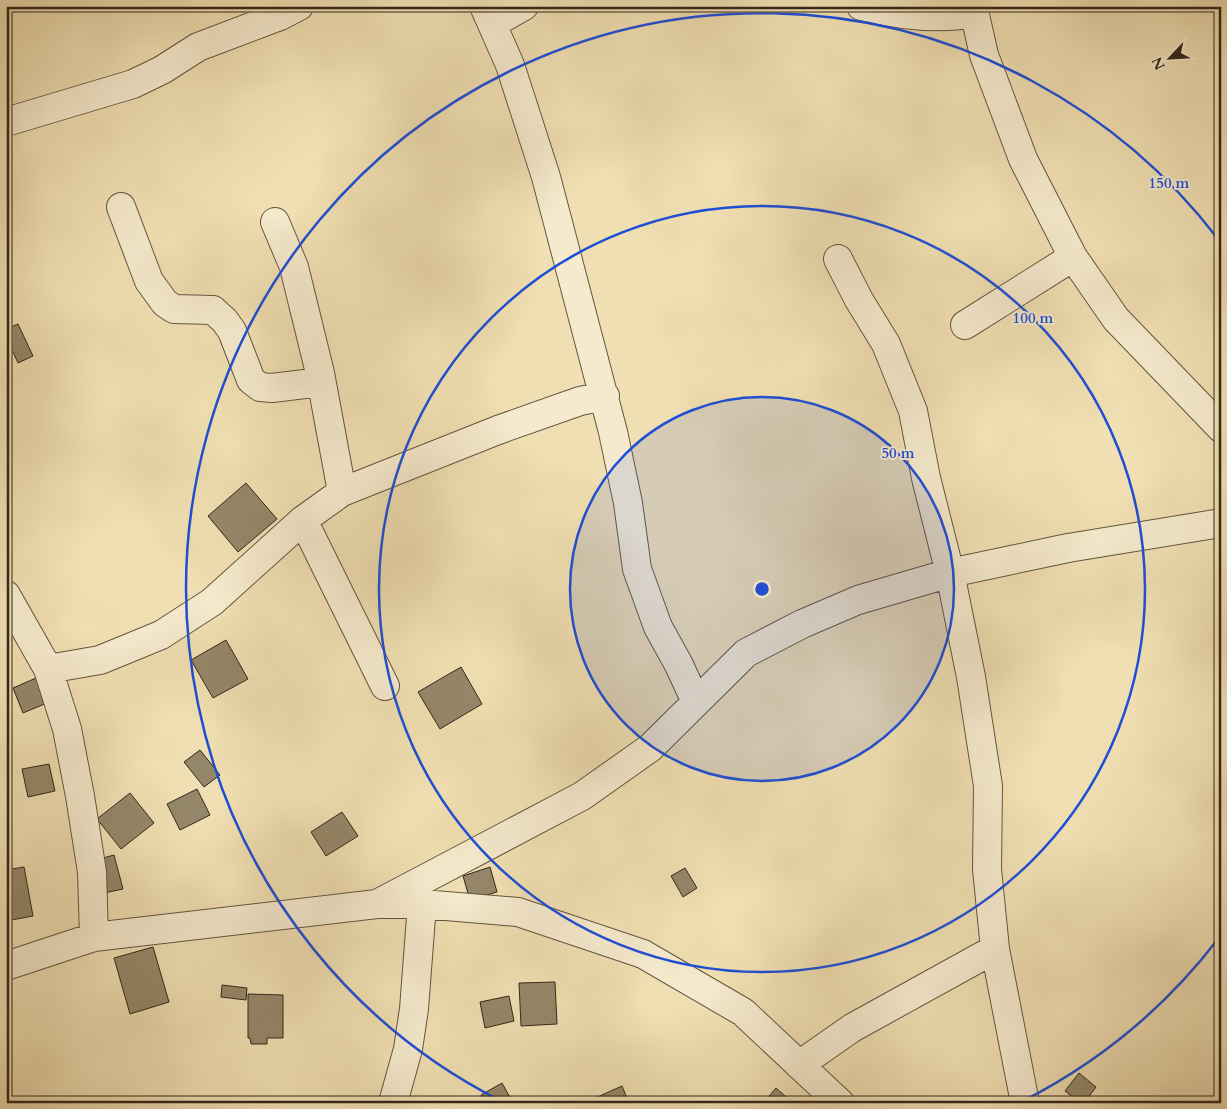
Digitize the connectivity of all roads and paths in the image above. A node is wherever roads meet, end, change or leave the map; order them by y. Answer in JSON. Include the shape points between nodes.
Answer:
{"nodes":[{"id":1,"x":299,"y":6,"type":"edge"},
{"id":2,"x":524,"y":6,"type":"edge"},
{"id":3,"x":861,"y":6,"type":"edge"},
{"id":4,"x":974,"y":10,"type":"edge"},
{"id":5,"x":488,"y":15,"type":"edge"},
{"id":6,"x":6,"y":122,"type":"edge"},
{"id":7,"x":121,"y":207,"type":"dead end"},
{"id":8,"x":275,"y":222,"type":"dead end"},
{"id":9,"x":1073,"y":257,"type":"junction"},
{"id":10,"x":838,"y":259,"type":"dead end"},
{"id":11,"x":965,"y":325,"type":"dead end"},
{"id":12,"x":321,"y":382,"type":"junction"},
{"id":13,"x":605,"y":396,"type":"junction"},
{"id":14,"x":1221,"y":428,"type":"edge"},
{"id":15,"x":342,"y":492,"type":"junction"},
{"id":16,"x":303,"y":520,"type":"junction"},
{"id":17,"x":1221,"y":523,"type":"edge"},
{"id":18,"x":950,"y":574,"type":"junction"},
{"id":19,"x":6,"y":596,"type":"edge"},
{"id":20,"x":48,"y":669,"type":"junction"},
{"id":21,"x":385,"y":686,"type":"dead end"},
{"id":22,"x":696,"y":702,"type":"junction"},
{"id":23,"x":377,"y":904,"type":"junction"},
{"id":24,"x":422,"y":904,"type":"junction"},
{"id":25,"x":94,"y":937,"type":"junction"},
{"id":26,"x":995,"y":948,"type":"junction"},
{"id":27,"x":6,"y":966,"type":"edge"},
{"id":28,"x":800,"y":1065,"type":"junction"},
{"id":29,"x":393,"y":1103,"type":"edge"},
{"id":30,"x":840,"y":1103,"type":"edge"},
{"id":31,"x":1025,"y":1103,"type":"edge"}],
"edges":[{"from":1,"to":6,"type":"street","via":[[198,48],[133,84]]},
{"from":2,"to":5,"type":"street"},
{"from":3,"to":4,"type":"street","via":[[923,15],[956,16]]},
{"from":4,"to":9,"type":"street","via":[[984,55],[1023,159]]},
{"from":5,"to":13,"type":"street","via":[[510,65],[546,177]]},
{"from":7,"to":12,"type":"street","via":[[149,281],[165,303],[174,309],[213,310],[232,331],[251,380],[260,387],[272,388]]},
{"from":8,"to":12,"type":"street","via":[[294,267]]},
{"from":9,"to":11,"type":"street"},
{"from":9,"to":14,"type":"street","via":[[1116,319]]},
{"from":10,"to":18,"type":"street","via":[[886,344],[912,411]]},
{"from":12,"to":15,"type":"street"},
{"from":13,"to":15,"type":"street","via":[[580,401],[498,430]]},
{"from":13,"to":22,"type":"street","via":[[628,503],[637,569],[658,627]]},
{"from":15,"to":16,"type":"street"},
{"from":16,"to":20,"type":"street","via":[[212,602],[161,635],[100,660]]},
{"from":16,"to":21,"type":"street"},
{"from":17,"to":18,"type":"street","via":[[1068,548]]},
{"from":18,"to":22,"type":"street","via":[[858,600],[802,624],[746,653]]},
{"from":18,"to":26,"type":"street","via":[[988,786],[987,869]]},
{"from":19,"to":20,"type":"street"},
{"from":20,"to":25,"type":"street","via":[[67,729],[80,796],[92,872]]},
{"from":22,"to":23,"type":"street","via":[[650,748],[582,796]]},
{"from":23,"to":24,"type":"street"},
{"from":23,"to":25,"type":"street"},
{"from":24,"to":28,"type":"street","via":[[518,912],[643,954],[743,1012]]},
{"from":24,"to":29,"type":"street","via":[[408,1049]]},
{"from":25,"to":27,"type":"street"},
{"from":26,"to":28,"type":"street","via":[[852,1028]]},
{"from":26,"to":31,"type":"street"},
{"from":28,"to":30,"type":"street"}]}
